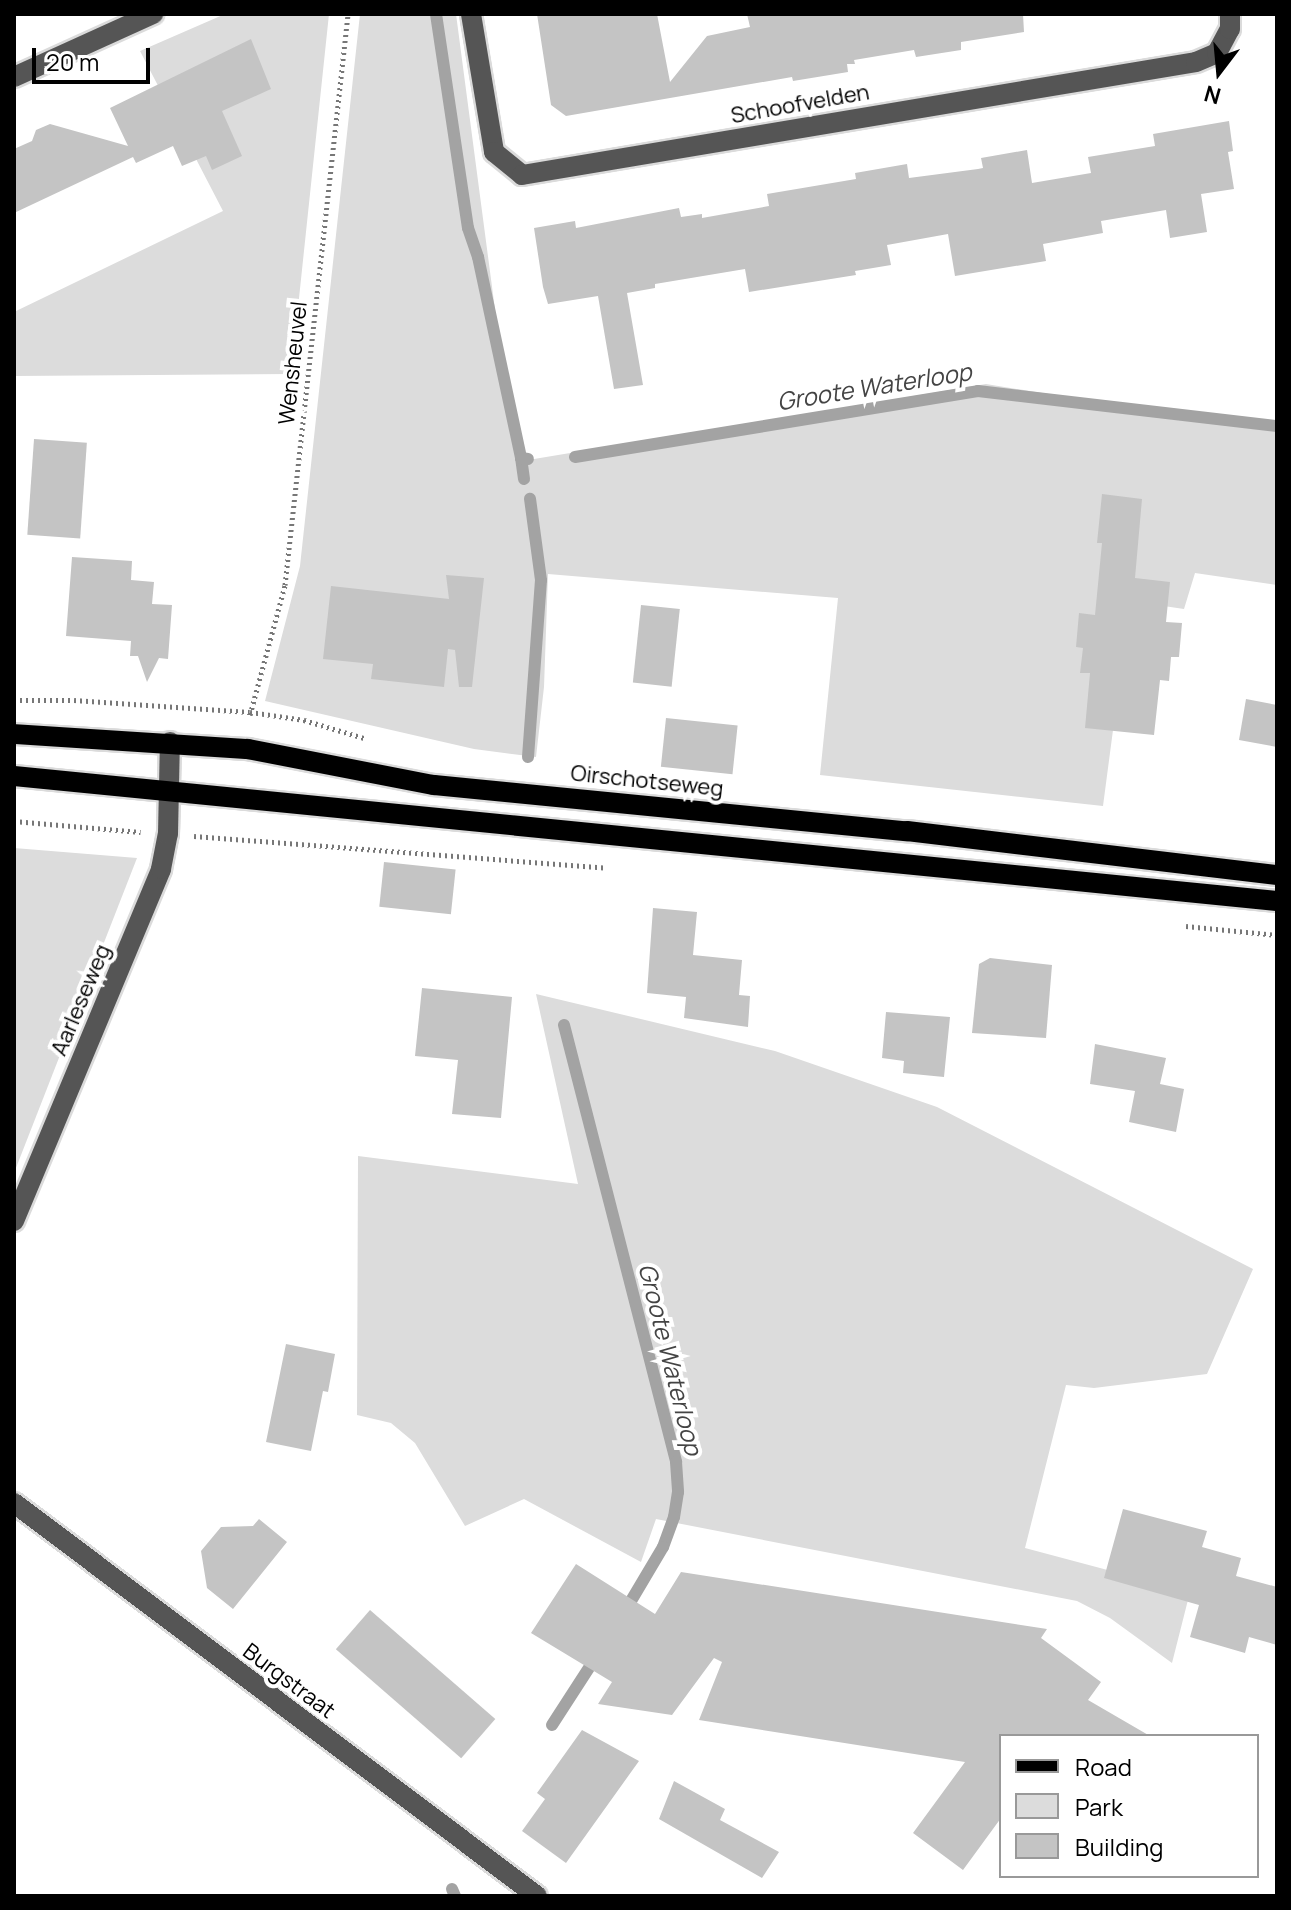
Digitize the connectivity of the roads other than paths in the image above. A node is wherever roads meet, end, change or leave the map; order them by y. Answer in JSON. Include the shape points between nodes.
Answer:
{"nodes":[{"id":1,"x":153,"y":14,"type":"edge"},
{"id":2,"x":471,"y":14,"type":"edge"},
{"id":3,"x":1230,"y":14,"type":"edge"},
{"id":4,"x":14,"y":77,"type":"edge"},
{"id":5,"x":14,"y":734,"type":"edge"},
{"id":6,"x":170,"y":742,"type":"junction"},
{"id":7,"x":14,"y":776,"type":"edge"},
{"id":8,"x":169,"y":793,"type":"junction"},
{"id":9,"x":1277,"y":875,"type":"edge"},
{"id":10,"x":1277,"y":901,"type":"edge"},
{"id":11,"x":14,"y":1221,"type":"edge"},
{"id":12,"x":14,"y":1503,"type":"edge"},
{"id":13,"x":537,"y":1896,"type":"edge"}],
"edges":[{"from":1,"to":4,"type":"street"},
{"from":2,"to":3,"type":"street","name":"Schoofvelden","via":[[494,152],[522,175],[1196,62],[1217,53],[1230,29]]},
{"from":5,"to":6,"type":"main road","name":"Oirschotseweg"},
{"from":6,"to":8,"type":"street","name":"Aarleseweg"},
{"from":6,"to":9,"type":"main road","name":"Oirschotseweg","via":[[248,749],[434,785],[907,831]]},
{"from":7,"to":8,"type":"main road"},
{"from":8,"to":10,"type":"main road"},
{"from":8,"to":11,"type":"street","name":"Aarleseweg","via":[[161,869]]},
{"from":12,"to":13,"type":"street","name":"Burgstraat"}]}
